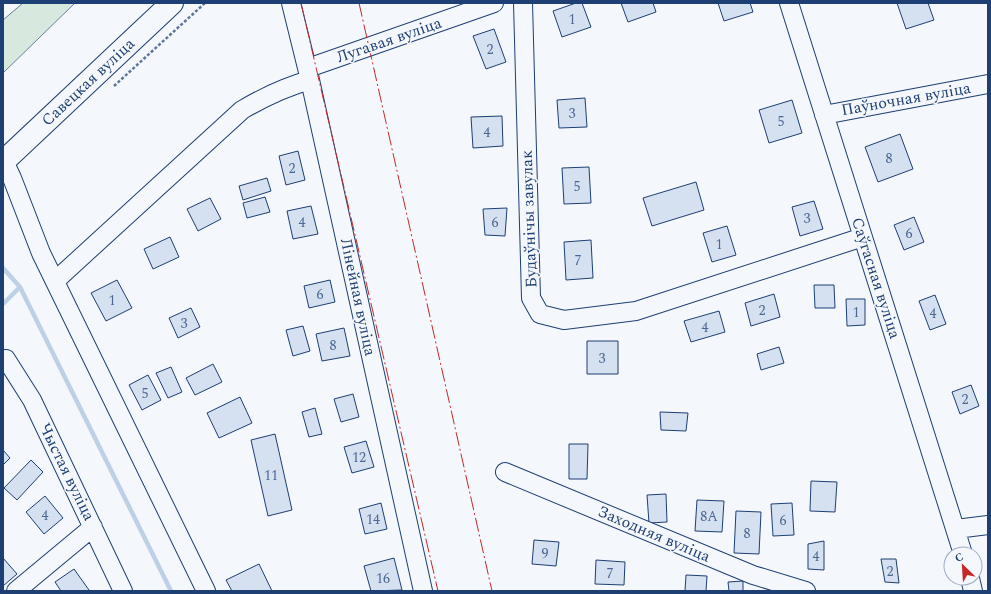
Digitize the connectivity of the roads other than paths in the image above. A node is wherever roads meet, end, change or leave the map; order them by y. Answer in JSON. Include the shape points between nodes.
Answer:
{"nodes":[{"id":1,"x":172,"y":3,"type":"edge"},
{"id":2,"x":291,"y":3,"type":"edge"},
{"id":3,"x":494,"y":3,"type":"edge"},
{"id":4,"x":523,"y":3,"type":"edge"},
{"id":5,"x":789,"y":3,"type":"edge"},
{"id":6,"x":309,"y":74,"type":"junction"},
{"id":7,"x":988,"y":84,"type":"edge"},
{"id":8,"x":824,"y":115,"type":"junction"},
{"id":9,"x":3,"y":161,"type":"edge"},
{"id":10,"x":863,"y":237,"type":"junction"},
{"id":11,"x":55,"y":281,"type":"junction"},
{"id":12,"x":3,"y":359,"type":"edge"},
{"id":13,"x":504,"y":472,"type":"dead end"},
{"id":14,"x":988,"y":525,"type":"edge"},
{"id":15,"x":93,"y":526,"type":"junction"},
{"id":16,"x":956,"y":530,"type":"junction"},
{"id":17,"x":961,"y":546,"type":"edge"},
{"id":18,"x":16,"y":591,"type":"edge"},
{"id":19,"x":123,"y":591,"type":"edge"},
{"id":20,"x":206,"y":591,"type":"edge"},
{"id":21,"x":422,"y":591,"type":"edge"},
{"id":22,"x":806,"y":591,"type":"edge"}],
"edges":[{"from":1,"to":9,"type":"main road","name":"Савецкая вуліца"},
{"from":2,"to":6,"type":"street","name":"Лінейная вуліца"},
{"from":3,"to":6,"type":"street","name":"Лугавая вуліца"},
{"from":4,"to":10,"type":"street","name":"Будаўнічы завулак","via":[[531,298],[540,314],[564,320],[636,311]]},
{"from":5,"to":8,"type":"street","name":"Саўгасная вуліца"},
{"from":6,"to":11,"type":"street","name":"Лугавая вуліца","via":[[242,110]]},
{"from":6,"to":21,"type":"street","name":"Лінейная вуліца"},
{"from":7,"to":8,"type":"street","name":"Паўночная вуліца"},
{"from":8,"to":10,"type":"street","name":"Саўгасная вуліца"},
{"from":9,"to":11,"type":"street"},
{"from":10,"to":16,"type":"street","name":"Саўгасная вуліца"},
{"from":11,"to":20,"type":"street"},
{"from":12,"to":15,"type":"street","name":"Чыстая вуліца","via":[[6,359],[32,400]]},
{"from":13,"to":22,"type":"street","name":"Заходняя вуліца","via":[[753,575]]},
{"from":14,"to":16,"type":"street"},
{"from":15,"to":18,"type":"street"},
{"from":15,"to":19,"type":"street","name":"Чыстая вуліца"},
{"from":16,"to":17,"type":"street","name":"Саўгасная вуліца"}]}
